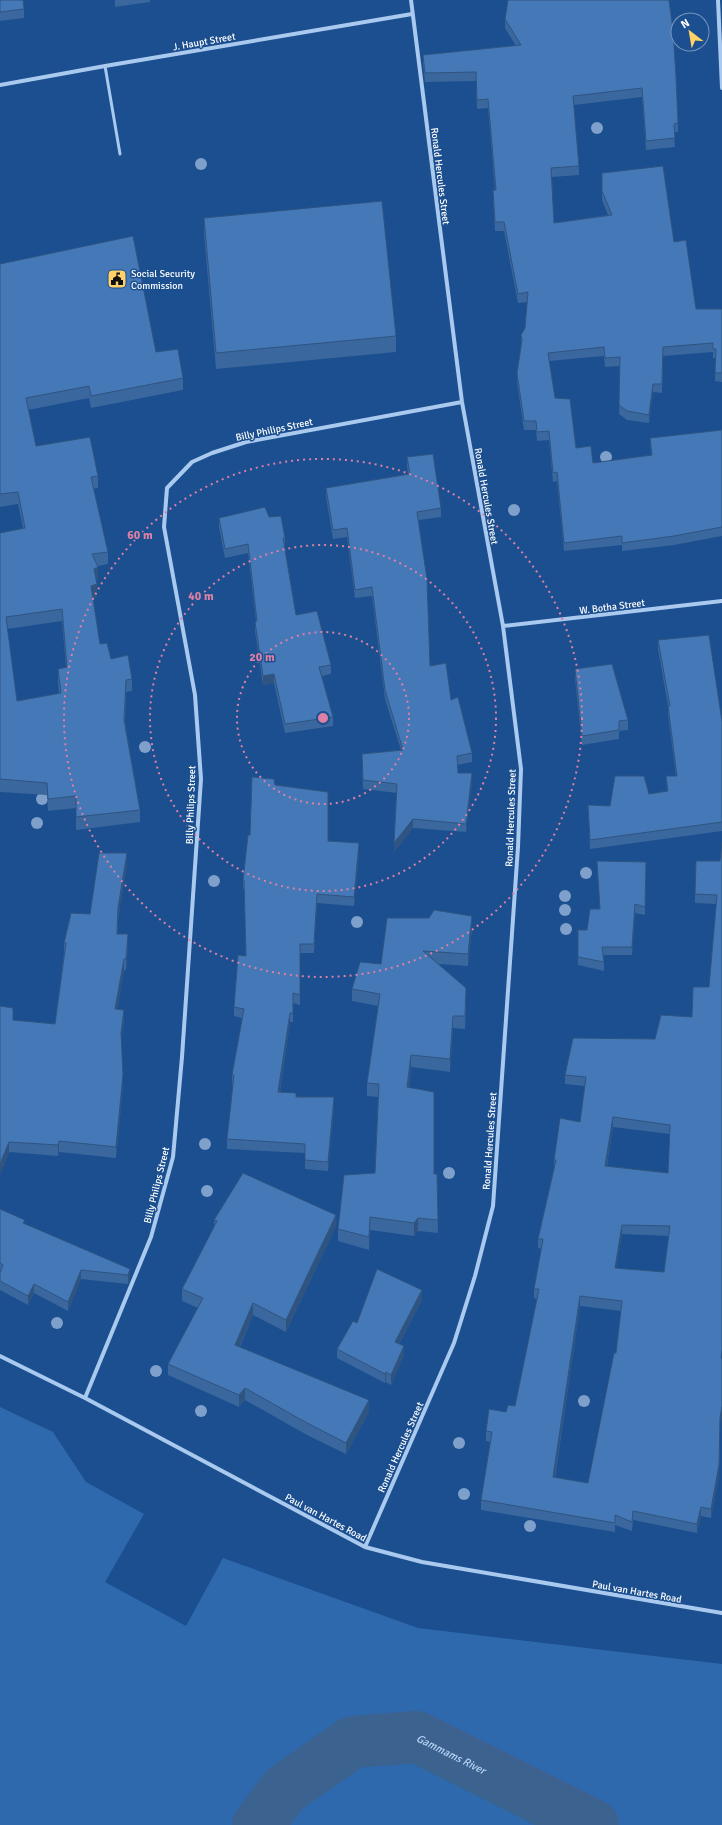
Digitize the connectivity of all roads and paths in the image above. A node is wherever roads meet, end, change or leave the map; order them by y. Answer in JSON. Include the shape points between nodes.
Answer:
{"nodes":[{"id":1,"x":411,"y":0,"type":"edge"},
{"id":2,"x":718,"y":0,"type":"edge"},
{"id":3,"x":412,"y":14,"type":"junction"},
{"id":4,"x":104,"y":66,"type":"junction"},
{"id":5,"x":0,"y":85,"type":"edge"},
{"id":6,"x":722,"y":88,"type":"edge"},
{"id":7,"x":120,"y":154,"type":"dead end"},
{"id":8,"x":462,"y":402,"type":"junction"},
{"id":9,"x":722,"y":601,"type":"edge"},
{"id":10,"x":503,"y":626,"type":"junction"},
{"id":11,"x":0,"y":1356,"type":"edge"},
{"id":12,"x":85,"y":1398,"type":"junction"},
{"id":13,"x":365,"y":1547,"type":"junction"},
{"id":14,"x":722,"y":1613,"type":"edge"}],
"edges":[{"from":1,"to":3,"type":"street","name":"Ronald Hercules Street"},
{"from":2,"to":6,"type":"street"},
{"from":3,"to":4,"type":"street","name":"J. Haupt Street"},
{"from":3,"to":8,"type":"street","name":"Ronald Hercules Street"},
{"from":4,"to":5,"type":"street","name":"J. Haupt Street"},
{"from":4,"to":7,"type":"lane"},
{"from":8,"to":10,"type":"street","name":"Ronald Hercules Street"},
{"from":8,"to":12,"type":"street","name":"Billy Philips Street","via":[[246,442],[192,462],[168,488],[164,527],[195,695],[201,779],[173,1157],[151,1237]]},
{"from":9,"to":10,"type":"street","name":"W. Botha Street"},
{"from":10,"to":13,"type":"street","name":"Ronald Hercules Street","via":[[521,769],[493,1206],[476,1276],[454,1343]]},
{"from":11,"to":12,"type":"street","name":"Paul van Hartes Road"},
{"from":12,"to":13,"type":"street","name":"Paul van Hartes Road"},
{"from":13,"to":14,"type":"street","name":"Paul van Hartes Road","via":[[422,1562]]}]}
